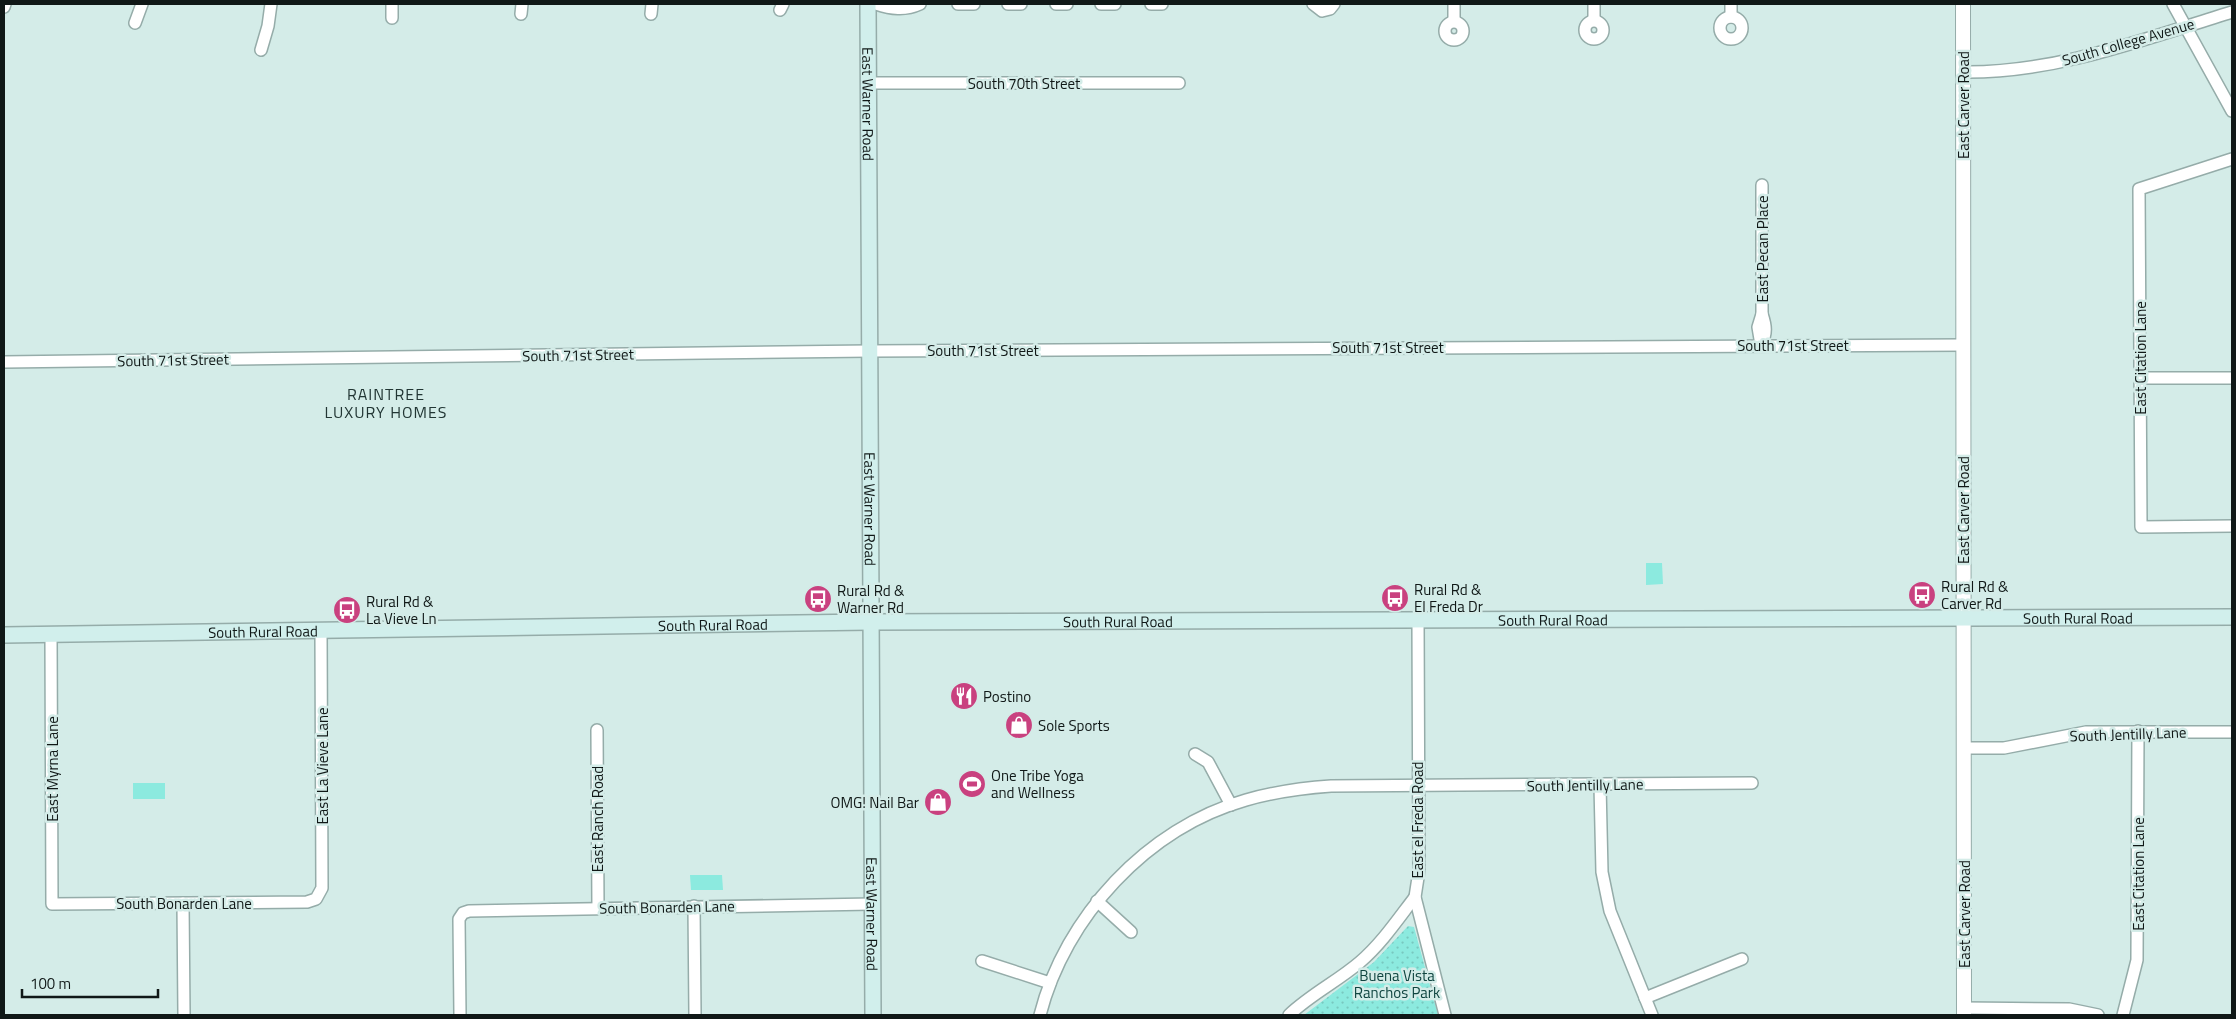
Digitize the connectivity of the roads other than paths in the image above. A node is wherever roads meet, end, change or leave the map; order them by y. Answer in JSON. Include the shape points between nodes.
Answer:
{"nodes":[{"id":1,"x":142,"y":4,"type":"edge"},
{"id":2,"x":271,"y":4,"type":"edge"},
{"id":3,"x":392,"y":4,"type":"edge"},
{"id":4,"x":868,"y":4,"type":"edge"},
{"id":5,"x":876,"y":4,"type":"edge"},
{"id":6,"x":920,"y":4,"type":"edge"},
{"id":7,"x":958,"y":4,"type":"edge"},
{"id":8,"x":974,"y":4,"type":"edge"},
{"id":9,"x":1008,"y":4,"type":"edge"},
{"id":10,"x":1021,"y":4,"type":"edge"},
{"id":11,"x":1056,"y":4,"type":"edge"},
{"id":12,"x":1067,"y":4,"type":"edge"},
{"id":13,"x":1101,"y":4,"type":"edge"},
{"id":14,"x":1115,"y":4,"type":"edge"},
{"id":15,"x":1151,"y":4,"type":"edge"},
{"id":16,"x":1162,"y":4,"type":"edge"},
{"id":17,"x":1313,"y":4,"type":"edge"},
{"id":18,"x":1334,"y":4,"type":"edge"},
{"id":19,"x":1454,"y":4,"type":"edge"},
{"id":20,"x":1594,"y":4,"type":"edge"},
{"id":21,"x":1730,"y":4,"type":"edge"},
{"id":22,"x":1963,"y":4,"type":"edge"},
{"id":23,"x":2174,"y":4,"type":"edge"},
{"id":24,"x":2232,"y":12,"type":"edge"},
{"id":25,"x":1731,"y":17,"type":"dead end"},
{"id":26,"x":392,"y":18,"type":"dead end"},
{"id":27,"x":1594,"y":20,"type":"dead end"},
{"id":28,"x":1454,"y":21,"type":"dead end"},
{"id":29,"x":135,"y":23,"type":"dead end"},
{"id":30,"x":2185,"y":26,"type":"junction"},
{"id":31,"x":260,"y":50,"type":"dead end"},
{"id":32,"x":1964,"y":72,"type":"junction"},
{"id":33,"x":868,"y":84,"type":"junction"},
{"id":34,"x":1179,"y":84,"type":"dead end"},
{"id":35,"x":2232,"y":111,"type":"edge"},
{"id":36,"x":2232,"y":159,"type":"edge"},
{"id":37,"x":1762,"y":185,"type":"dead end"},
{"id":38,"x":1761,"y":345,"type":"junction"},
{"id":39,"x":1963,"y":345,"type":"junction"},
{"id":40,"x":870,"y":351,"type":"junction"},
{"id":41,"x":4,"y":362,"type":"edge"},
{"id":42,"x":2140,"y":378,"type":"junction"},
{"id":43,"x":2232,"y":378,"type":"edge"},
{"id":44,"x":2232,"y":526,"type":"edge"},
{"id":45,"x":2232,"y":617,"type":"edge"},
{"id":46,"x":1963,"y":618,"type":"junction"},
{"id":47,"x":1418,"y":620,"type":"junction"},
{"id":48,"x":870,"y":622,"type":"junction"},
{"id":49,"x":321,"y":631,"type":"junction"},
{"id":50,"x":51,"y":634,"type":"junction"},
{"id":51,"x":4,"y":635,"type":"edge"},
{"id":52,"x":597,"y":730,"type":"dead end"},
{"id":53,"x":2138,"y":731,"type":"junction"},
{"id":54,"x":2232,"y":732,"type":"edge"},
{"id":55,"x":1965,"y":748,"type":"junction"},
{"id":56,"x":1196,"y":754,"type":"dead end"},
{"id":57,"x":1752,"y":783,"type":"dead end"},
{"id":58,"x":1600,"y":785,"type":"junction"},
{"id":59,"x":1418,"y":786,"type":"junction"},
{"id":60,"x":1231,"y":806,"type":"junction"},
{"id":61,"x":1416,"y":897,"type":"junction"},
{"id":62,"x":316,"y":899,"type":"joint"},
{"id":63,"x":1097,"y":901,"type":"junction"},
{"id":64,"x":183,"y":903,"type":"junction"},
{"id":65,"x":52,"y":904,"type":"joint"},
{"id":66,"x":872,"y":904,"type":"junction"},
{"id":67,"x":694,"y":906,"type":"junction"},
{"id":68,"x":598,"y":908,"type":"junction"},
{"id":69,"x":1131,"y":932,"type":"dead end"},
{"id":70,"x":1742,"y":958,"type":"dead end"},
{"id":71,"x":982,"y":961,"type":"dead end"},
{"id":72,"x":1050,"y":983,"type":"junction"},
{"id":73,"x":1645,"y":998,"type":"junction"},
{"id":74,"x":1964,"y":1012,"type":"edge"},
{"id":75,"x":184,"y":1015,"type":"edge"},
{"id":76,"x":460,"y":1015,"type":"edge"},
{"id":77,"x":695,"y":1015,"type":"edge"},
{"id":78,"x":873,"y":1015,"type":"edge"},
{"id":79,"x":1040,"y":1015,"type":"edge"},
{"id":80,"x":1289,"y":1015,"type":"edge"},
{"id":81,"x":1445,"y":1015,"type":"edge"},
{"id":82,"x":1652,"y":1015,"type":"edge"},
{"id":83,"x":2098,"y":1015,"type":"edge"},
{"id":84,"x":2123,"y":1015,"type":"edge"}],
"edges":[{"from":1,"to":29,"type":"street"},
{"from":2,"to":31,"type":"street"},
{"from":3,"to":26,"type":"street"},
{"from":4,"to":33,"type":"main road","name":"East Warner Road"},
{"from":5,"to":6,"type":"street","via":[[891,9]]},
{"from":7,"to":8,"type":"street"},
{"from":9,"to":10,"type":"street"},
{"from":11,"to":12,"type":"street"},
{"from":13,"to":14,"type":"street"},
{"from":15,"to":16,"type":"street"},
{"from":17,"to":18,"type":"street","via":[[1322,11]]},
{"from":19,"to":28,"type":"street"},
{"from":20,"to":27,"type":"street"},
{"from":21,"to":25,"type":"street"},
{"from":22,"to":32,"type":"street","name":"East Carver Road"},
{"from":23,"to":30,"type":"street"},
{"from":24,"to":30,"type":"street","name":"South College Avenue"},
{"from":30,"to":32,"type":"street","name":"South College Avenue","via":[[2083,58],[2017,69]]},
{"from":30,"to":35,"type":"street"},
{"from":32,"to":39,"type":"street","name":"East Carver Road"},
{"from":33,"to":34,"type":"street","name":"South 70th Street"},
{"from":33,"to":40,"type":"main road","name":"East Warner Road"},
{"from":36,"to":42,"type":"street","name":"East Citation Lane","via":[[2139,188]]},
{"from":37,"to":38,"type":"street","name":"East Pecan Place","via":[[1762,314],[1758,327]]},
{"from":38,"to":39,"type":"street","name":"South 71st Street"},
{"from":38,"to":40,"type":"street","name":"South 71st Street"},
{"from":39,"to":46,"type":"street","name":"East Carver Road"},
{"from":40,"to":41,"type":"street","name":"South 71st Street"},
{"from":40,"to":48,"type":"main road","name":"East Warner Road"},
{"from":42,"to":43,"type":"street"},
{"from":42,"to":44,"type":"street","name":"East Citation Lane","via":[[2141,527]]},
{"from":45,"to":46,"type":"main road","name":"South Rural Road"},
{"from":46,"to":47,"type":"main road","name":"South Rural Road"},
{"from":46,"to":55,"type":"street","name":"East Carver Road"},
{"from":47,"to":48,"type":"main road","name":"South Rural Road"},
{"from":47,"to":59,"type":"street","name":"East el Freda Road"},
{"from":48,"to":49,"type":"main road","name":"South Rural Road"},
{"from":48,"to":66,"type":"main road","name":"East Warner Road"},
{"from":49,"to":50,"type":"main road","name":"South Rural Road"},
{"from":49,"to":62,"type":"street","name":"East La Vieve Lane","via":[[322,888]]},
{"from":50,"to":51,"type":"main road","name":"South Rural Road"},
{"from":50,"to":65,"type":"street","name":"East Myrna Lane"},
{"from":52,"to":68,"type":"street","name":"East Ranch Road"},
{"from":53,"to":54,"type":"street","name":"South Jentilly Lane"},
{"from":53,"to":55,"type":"street","name":"South Jentilly Lane","via":[[2086,732],[2004,748]]},
{"from":53,"to":84,"type":"street","name":"East Citation Lane","via":[[2137,960]]},
{"from":55,"to":74,"type":"street","name":"East Carver Road"},
{"from":56,"to":60,"type":"street","via":[[1208,762]]},
{"from":57,"to":58,"type":"street","name":"South Jentilly Lane"},
{"from":58,"to":59,"type":"street","name":"South Jentilly Lane"},
{"from":58,"to":73,"type":"street","via":[[1602,872],[1610,911]]},
{"from":59,"to":60,"type":"street","name":"South Jentilly Lane","via":[[1300,788],[1244,800]]},
{"from":59,"to":61,"type":"street","name":"East el Freda Road","via":[[1419,871]]},
{"from":60,"to":63,"type":"street","name":"South Jentilly Lane","via":[[1192,822],[1148,852]]},
{"from":61,"to":80,"type":"street","via":[[1385,937],[1360,962]]},
{"from":61,"to":81,"type":"street","name":"East el Freda Road"},
{"from":62,"to":64,"type":"street","name":"South Bonarden Lane","via":[[307,902]]},
{"from":63,"to":69,"type":"street"},
{"from":63,"to":72,"type":"street","name":"South Jentilly Lane","via":[[1072,937]]},
{"from":64,"to":65,"type":"street","name":"South Bonarden Lane"},
{"from":64,"to":75,"type":"street"},
{"from":66,"to":67,"type":"street","name":"South Bonarden Lane"},
{"from":66,"to":78,"type":"main road","name":"East Warner Road"},
{"from":67,"to":68,"type":"street","name":"South Bonarden Lane"},
{"from":67,"to":77,"type":"street"},
{"from":68,"to":76,"type":"street","name":"South Bonarden Lane","via":[[463,913],[460,919]]},
{"from":70,"to":73,"type":"street"},
{"from":71,"to":72,"type":"street"},
{"from":72,"to":79,"type":"street","name":"South Jentilly Lane"},
{"from":73,"to":82,"type":"street"},
{"from":74,"to":83,"type":"street","via":[[2069,1009]]}]}
